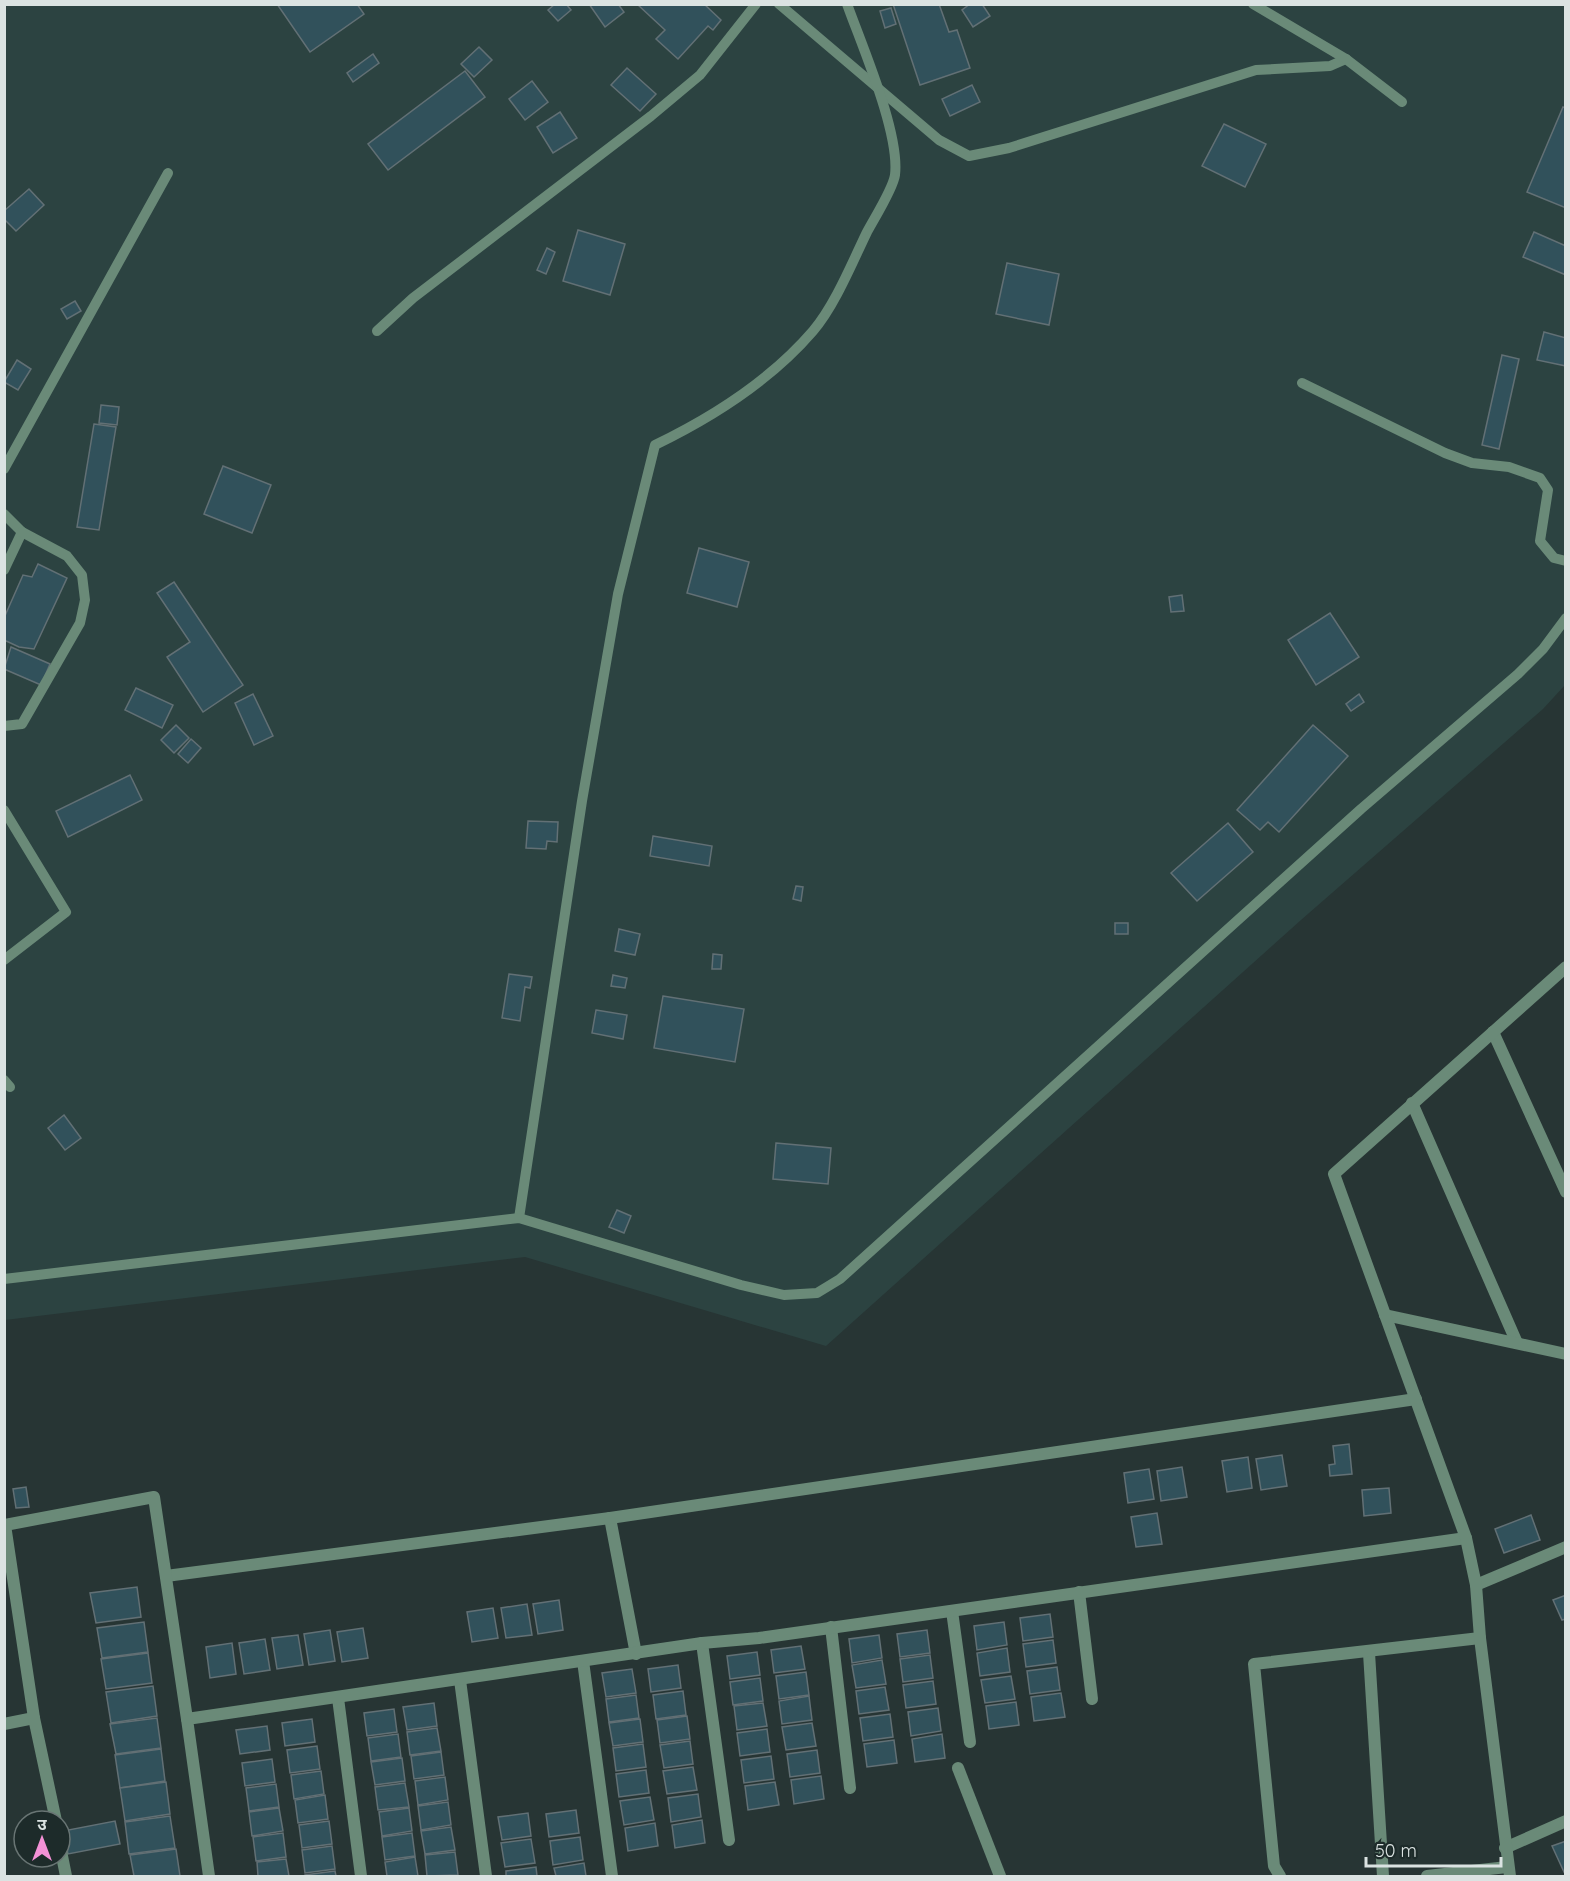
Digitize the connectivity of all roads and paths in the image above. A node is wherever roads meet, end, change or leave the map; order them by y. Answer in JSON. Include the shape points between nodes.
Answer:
{"nodes":[{"id":1,"x":756,"y":4,"type":"edge"},
{"id":2,"x":779,"y":4,"type":"edge"},
{"id":3,"x":847,"y":4,"type":"edge"},
{"id":4,"x":1253,"y":4,"type":"edge"},
{"id":5,"x":1346,"y":59,"type":"junction"},
{"id":6,"x":878,"y":90,"type":"junction"},
{"id":7,"x":1402,"y":102,"type":"dead end"},
{"id":8,"x":168,"y":173,"type":"dead end"},
{"id":9,"x":377,"y":331,"type":"dead end"},
{"id":10,"x":1302,"y":383,"type":"dead end"},
{"id":11,"x":4,"y":469,"type":"edge"},
{"id":12,"x":4,"y":514,"type":"edge"},
{"id":13,"x":22,"y":532,"type":"junction"},
{"id":14,"x":1566,"y":561,"type":"edge"},
{"id":15,"x":4,"y":570,"type":"edge"},
{"id":16,"x":1566,"y":618,"type":"edge"},
{"id":17,"x":4,"y":726,"type":"edge"},
{"id":18,"x":6,"y":817,"type":"edge"},
{"id":19,"x":4,"y":960,"type":"edge"},
{"id":20,"x":1566,"y":967,"type":"edge"},
{"id":21,"x":1493,"y":1032,"type":"junction"},
{"id":22,"x":1412,"y":1103,"type":"junction"},
{"id":23,"x":1566,"y":1192,"type":"edge"},
{"id":24,"x":519,"y":1218,"type":"junction"},
{"id":25,"x":4,"y":1280,"type":"edge"},
{"id":26,"x":1385,"y":1315,"type":"junction"},
{"id":27,"x":1517,"y":1343,"type":"junction"},
{"id":28,"x":1566,"y":1354,"type":"edge"},
{"id":29,"x":1416,"y":1399,"type":"junction"},
{"id":30,"x":610,"y":1518,"type":"junction"},
{"id":31,"x":5,"y":1523,"type":"edge"},
{"id":32,"x":1467,"y":1538,"type":"junction"},
{"id":33,"x":1566,"y":1547,"type":"edge"},
{"id":34,"x":166,"y":1576,"type":"junction"},
{"id":35,"x":1476,"y":1585,"type":"junction"},
{"id":36,"x":1079,"y":1593,"type":"junction"},
{"id":37,"x":952,"y":1611,"type":"junction"},
{"id":38,"x":831,"y":1627,"type":"junction"},
{"id":39,"x":1480,"y":1638,"type":"junction"},
{"id":40,"x":702,"y":1643,"type":"junction"},
{"id":41,"x":636,"y":1653,"type":"junction"},
{"id":42,"x":1369,"y":1653,"type":"junction"},
{"id":43,"x":583,"y":1661,"type":"junction"},
{"id":44,"x":460,"y":1680,"type":"junction"},
{"id":45,"x":338,"y":1698,"type":"junction"},
{"id":46,"x":1092,"y":1699,"type":"dead end"},
{"id":47,"x":34,"y":1718,"type":"junction"},
{"id":48,"x":187,"y":1719,"type":"junction"},
{"id":49,"x":4,"y":1724,"type":"edge"},
{"id":50,"x":970,"y":1742,"type":"dead end"},
{"id":51,"x":958,"y":1768,"type":"dead end"},
{"id":52,"x":850,"y":1788,"type":"dead end"},
{"id":53,"x":53,"y":1809,"type":"edge"},
{"id":54,"x":1566,"y":1821,"type":"edge"},
{"id":55,"x":729,"y":1840,"type":"dead end"},
{"id":56,"x":1505,"y":1848,"type":"junction"},
{"id":57,"x":1508,"y":1872,"type":"edge"},
{"id":58,"x":209,"y":1876,"type":"edge"},
{"id":59,"x":362,"y":1876,"type":"edge"},
{"id":60,"x":486,"y":1876,"type":"edge"},
{"id":61,"x":612,"y":1876,"type":"edge"},
{"id":62,"x":1000,"y":1876,"type":"edge"},
{"id":63,"x":1280,"y":1876,"type":"edge"},
{"id":64,"x":1383,"y":1876,"type":"edge"},
{"id":65,"x":1427,"y":1876,"type":"edge"}],
"edges":[{"from":1,"to":9,"type":"lane","via":[[700,75],[413,298]]},
{"from":2,"to":6,"type":"lane"},
{"from":3,"to":6,"type":"lane"},
{"from":4,"to":5,"type":"lane"},
{"from":5,"to":6,"type":"lane","via":[[1330,66],[1256,70],[1010,148],[969,156],[939,140]]},
{"from":5,"to":7,"type":"lane"},
{"from":6,"to":24,"type":"lane","via":[[893,144],[895,176],[846,276],[814,330],[764,379],[694,426],[655,445],[618,594],[582,801]]},
{"from":8,"to":11,"type":"lane"},
{"from":10,"to":14,"type":"lane","via":[[1445,453],[1540,478],[1548,490],[1540,541],[1554,558]]},
{"from":12,"to":13,"type":"lane"},
{"from":13,"to":15,"type":"lane"},
{"from":13,"to":17,"type":"lane","via":[[67,555],[82,575],[85,600],[80,623],[21,724]]},
{"from":16,"to":24,"type":"lane","via":[[1518,674],[1361,809],[840,1279],[817,1293],[784,1295],[741,1285]]},
{"from":18,"to":19,"type":"lane","via":[[66,912]]},
{"from":20,"to":21,"type":"street"},
{"from":21,"to":22,"type":"street"},
{"from":21,"to":23,"type":"street"},
{"from":22,"to":26,"type":"street","via":[[1334,1173]]},
{"from":22,"to":27,"type":"street"},
{"from":24,"to":25,"type":"lane"},
{"from":26,"to":27,"type":"street"},
{"from":26,"to":29,"type":"street"},
{"from":27,"to":28,"type":"street"},
{"from":29,"to":30,"type":"street"},
{"from":29,"to":32,"type":"street"},
{"from":30,"to":34,"type":"street"},
{"from":30,"to":41,"type":"street"},
{"from":31,"to":34,"type":"street","via":[[154,1497]]},
{"from":31,"to":47,"type":"street"},
{"from":32,"to":35,"type":"street"},
{"from":32,"to":36,"type":"street"},
{"from":33,"to":35,"type":"street"},
{"from":34,"to":48,"type":"street"},
{"from":35,"to":39,"type":"street"},
{"from":36,"to":37,"type":"street"},
{"from":36,"to":46,"type":"street"},
{"from":37,"to":38,"type":"street"},
{"from":37,"to":50,"type":"street"},
{"from":38,"to":40,"type":"street"},
{"from":38,"to":52,"type":"street"},
{"from":39,"to":42,"type":"street"},
{"from":39,"to":56,"type":"street"},
{"from":40,"to":41,"type":"street"},
{"from":40,"to":55,"type":"street"},
{"from":41,"to":43,"type":"street"},
{"from":42,"to":63,"type":"street","via":[[1254,1664],[1274,1866]]},
{"from":42,"to":64,"type":"street"},
{"from":43,"to":44,"type":"street"},
{"from":43,"to":61,"type":"street"},
{"from":44,"to":45,"type":"street"},
{"from":44,"to":60,"type":"street"},
{"from":45,"to":48,"type":"street"},
{"from":45,"to":59,"type":"street"},
{"from":47,"to":49,"type":"street"},
{"from":47,"to":53,"type":"street"},
{"from":48,"to":58,"type":"street"},
{"from":51,"to":62,"type":"street"},
{"from":54,"to":56,"type":"street"},
{"from":56,"to":57,"type":"street"},
{"from":57,"to":65,"type":"street"}]}
